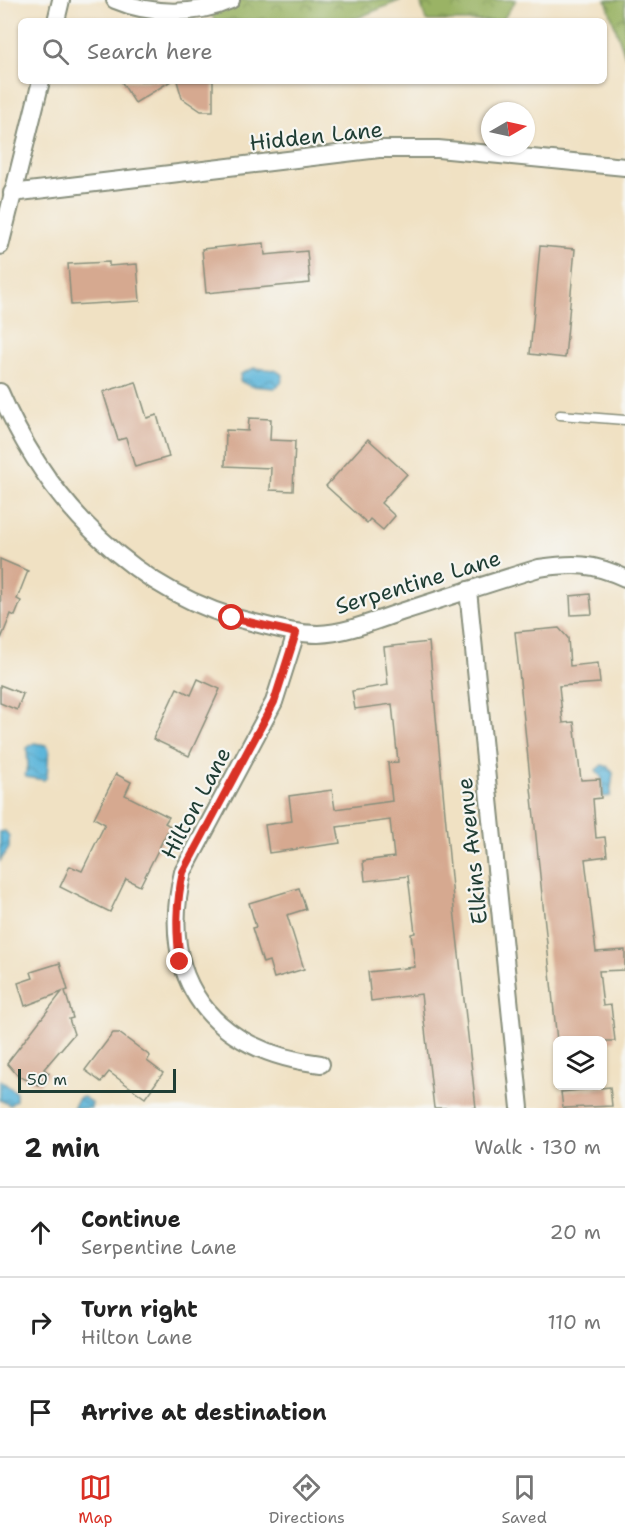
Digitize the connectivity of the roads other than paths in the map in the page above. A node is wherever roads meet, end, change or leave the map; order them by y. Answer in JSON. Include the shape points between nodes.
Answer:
{"nodes":[{"id":1,"x":61,"y":0,"type":"edge"},
{"id":2,"x":115,"y":0,"type":"edge"},
{"id":3,"x":231,"y":0,"type":"edge"},
{"id":4,"x":57,"y":18,"type":"edge"},
{"id":5,"x":40,"y":84,"type":"edge"},
{"id":6,"x":625,"y":167,"type":"edge"},
{"id":7,"x":12,"y":194,"type":"junction"},
{"id":8,"x":0,"y":246,"type":"edge"},
{"id":9,"x":0,"y":392,"type":"edge"},
{"id":10,"x":560,"y":415,"type":"dead end"},
{"id":11,"x":625,"y":420,"type":"edge"},
{"id":12,"x":625,"y":578,"type":"edge"},
{"id":13,"x":468,"y":590,"type":"junction"},
{"id":14,"x":296,"y":633,"type":"junction"},
{"id":15,"x":321,"y":1064,"type":"dead end"},
{"id":16,"x":520,"y":1108,"type":"edge"}],
"edges":[{"from":1,"to":4,"type":"street"},
{"from":2,"to":3,"type":"street","via":[[130,7],[171,12],[213,8]]},
{"from":5,"to":7,"type":"street"},
{"from":6,"to":7,"type":"street","name":"Hidden Lane","via":[[438,149],[379,149]]},
{"from":7,"to":8,"type":"street"},
{"from":9,"to":14,"type":"street","name":"Serpentine Lane","via":[[55,489],[107,547],[188,599],[232,618]]},
{"from":10,"to":11,"type":"lane"},
{"from":12,"to":13,"type":"street","name":"Serpentine Lane","via":[[600,566],[569,564],[539,568]]},
{"from":13,"to":14,"type":"street","name":"Serpentine Lane","via":[[339,632]]},
{"from":13,"to":16,"type":"street","name":"Elkins Avenue"},
{"from":14,"to":15,"type":"street","name":"Hilton Lane","via":[[274,702],[183,872],[175,924],[184,973],[213,1019],[274,1054]]}]}
